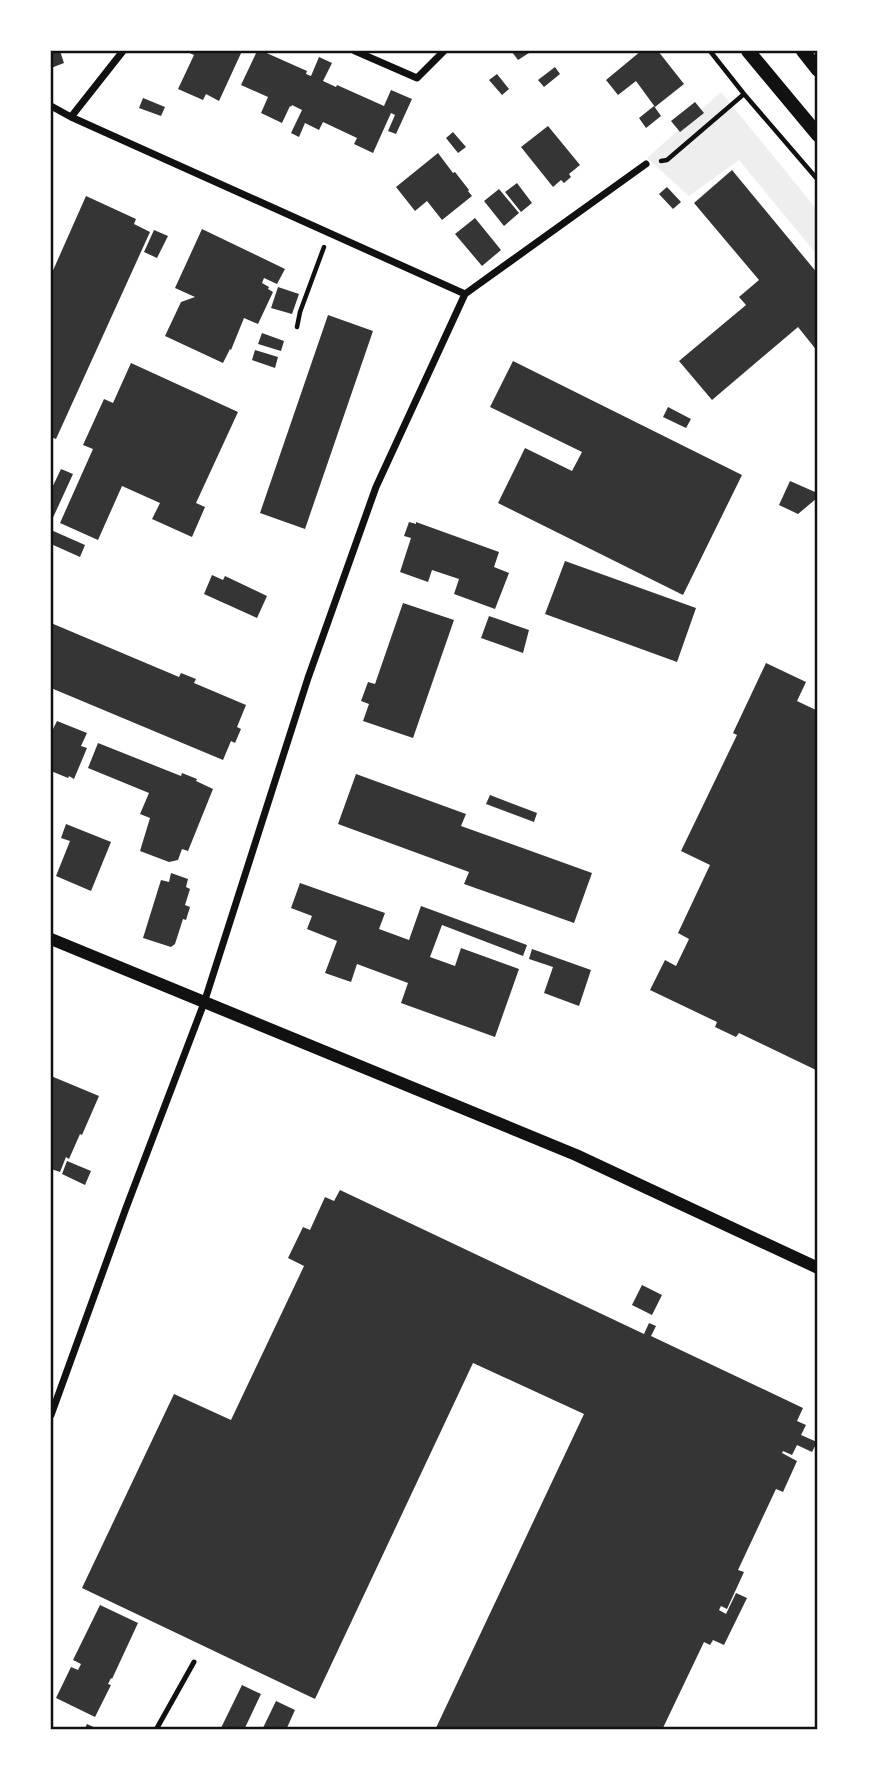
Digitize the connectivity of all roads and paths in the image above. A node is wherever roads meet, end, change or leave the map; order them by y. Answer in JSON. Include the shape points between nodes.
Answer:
{"nodes":[{"id":1,"x":123,"y":51,"type":"edge"},
{"id":2,"x":355,"y":51,"type":"edge"},
{"id":3,"x":444,"y":51,"type":"edge"},
{"id":4,"x":710,"y":51,"type":"edge"},
{"id":5,"x":748,"y":51,"type":"edge"},
{"id":6,"x":803,"y":51,"type":"edge"},
{"id":7,"x":818,"y":70,"type":"edge"},
{"id":8,"x":744,"y":94,"type":"junction"},
{"id":9,"x":51,"y":106,"type":"edge"},
{"id":10,"x":71,"y":117,"type":"junction"},
{"id":11,"x":818,"y":135,"type":"edge"},
{"id":12,"x":646,"y":164,"type":"joint"},
{"id":13,"x":818,"y":180,"type":"edge"},
{"id":14,"x":329,"y":233,"type":"junction"},
{"id":15,"x":465,"y":294,"type":"junction"},
{"id":16,"x":297,"y":327,"type":"dead end"},
{"id":17,"x":51,"y":939,"type":"edge"},
{"id":18,"x":204,"y":1003,"type":"junction"},
{"id":19,"x":818,"y":1268,"type":"edge"},
{"id":20,"x":51,"y":1415,"type":"edge"},
{"id":21,"x":194,"y":1662,"type":"dead end"},
{"id":22,"x":160,"y":1730,"type":"edge"}],
"edges":[{"from":1,"to":10,"type":"street"},
{"from":2,"to":3,"type":"street","via":[[417,78]]},
{"from":4,"to":8,"type":"path"},
{"from":5,"to":11,"type":"main road"},
{"from":6,"to":7,"type":"main road"},
{"from":8,"to":12,"type":"path","via":[[667,160]]},
{"from":8,"to":13,"type":"path"},
{"from":9,"to":10,"type":"street"},
{"from":10,"to":14,"type":"street"},
{"from":12,"to":15,"type":"street"},
{"from":14,"to":15,"type":"street"},
{"from":14,"to":16,"type":"path"},
{"from":15,"to":18,"type":"street","via":[[376,487],[308,678]]},
{"from":17,"to":18,"type":"street"},
{"from":18,"to":19,"type":"street","via":[[576,1155]]},
{"from":18,"to":20,"type":"street"},
{"from":21,"to":22,"type":"lane","via":[[157,1728]]}]}
